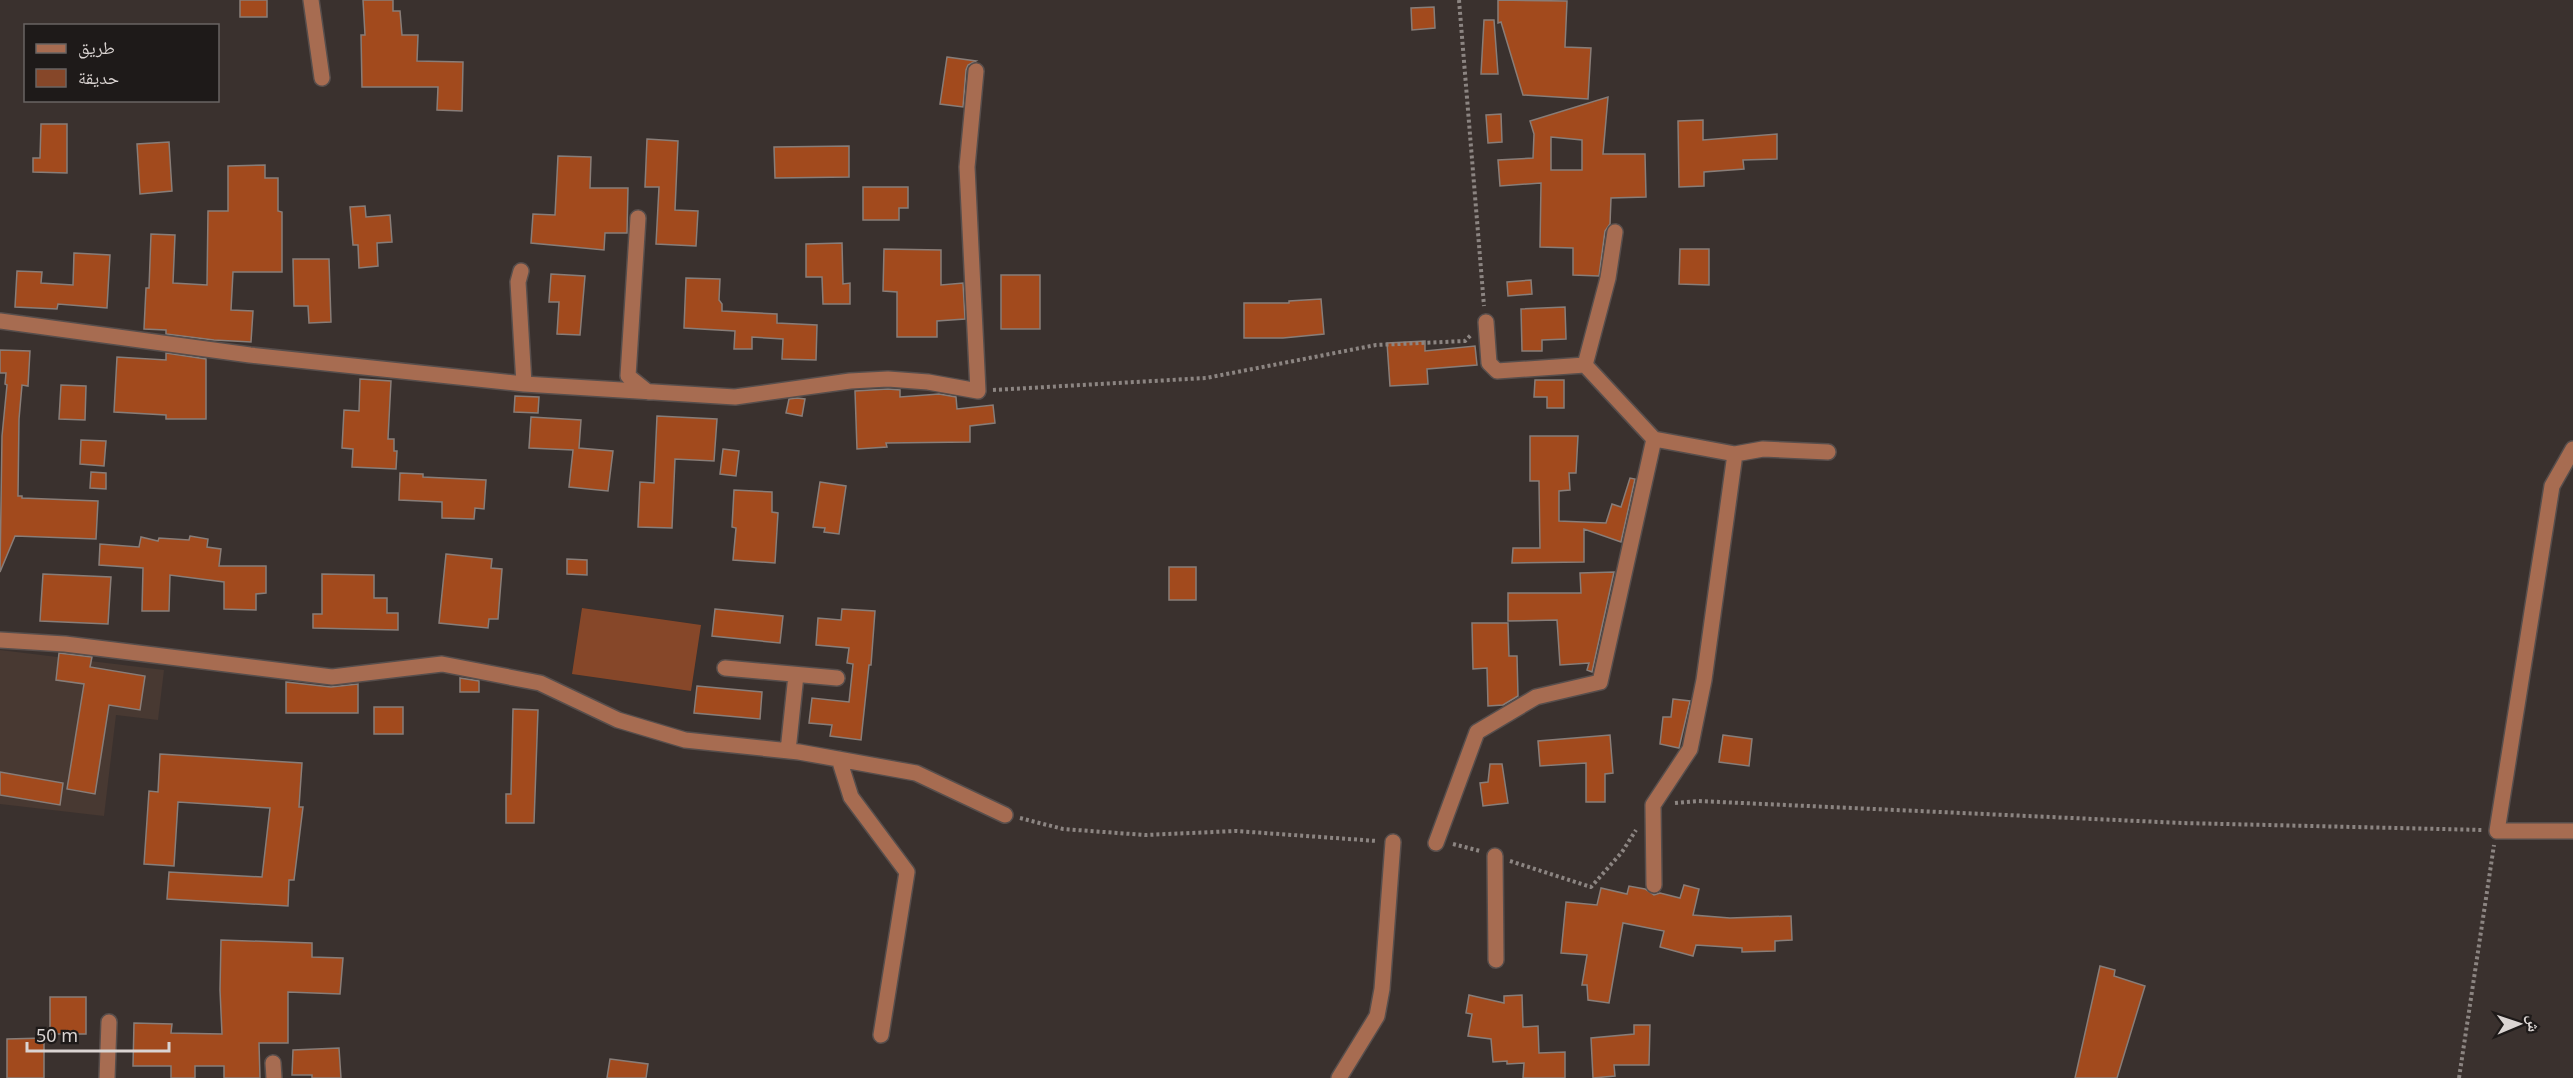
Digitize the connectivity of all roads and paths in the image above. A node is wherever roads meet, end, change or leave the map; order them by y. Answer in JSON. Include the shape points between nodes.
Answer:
{"nodes":[{"id":1,"x":311,"y":0,"type":"edge"},
{"id":2,"x":1460,"y":0,"type":"edge"},
{"id":3,"x":976,"y":71,"type":"dead end"},
{"id":4,"x":322,"y":78,"type":"dead end"},
{"id":5,"x":638,"y":218,"type":"dead end"},
{"id":6,"x":1615,"y":232,"type":"dead end"},
{"id":7,"x":521,"y":271,"type":"dead end"},
{"id":8,"x":0,"y":321,"type":"edge"},
{"id":9,"x":1486,"y":322,"type":"junction"},
{"id":10,"x":1585,"y":365,"type":"junction"},
{"id":11,"x":524,"y":384,"type":"junction"},
{"id":12,"x":978,"y":391,"type":"junction"},
{"id":13,"x":648,"y":392,"type":"junction"},
{"id":14,"x":1654,"y":439,"type":"junction"},
{"id":15,"x":2573,"y":449,"type":"edge"},
{"id":16,"x":1828,"y":452,"type":"dead end"},
{"id":17,"x":1735,"y":454,"type":"junction"},
{"id":18,"x":0,"y":640,"type":"edge"},
{"id":19,"x":725,"y":668,"type":"dead end"},
{"id":20,"x":796,"y":675,"type":"junction"},
{"id":21,"x":837,"y":678,"type":"dead end"},
{"id":22,"x":789,"y":751,"type":"junction"},
{"id":23,"x":839,"y":759,"type":"junction"},
{"id":24,"x":1653,"y":805,"type":"junction"},
{"id":25,"x":1005,"y":815,"type":"joint"},
{"id":26,"x":2497,"y":831,"type":"junction"},
{"id":27,"x":2573,"y":831,"type":"edge"},
{"id":28,"x":1393,"y":842,"type":"joint"},
{"id":29,"x":1436,"y":843,"type":"joint"},
{"id":30,"x":1495,"y":856,"type":"junction"},
{"id":31,"x":1654,"y":885,"type":"dead end"},
{"id":32,"x":1496,"y":960,"type":"dead end"},
{"id":33,"x":109,"y":1022,"type":"dead end"},
{"id":34,"x":881,"y":1035,"type":"dead end"},
{"id":35,"x":107,"y":1078,"type":"edge"},
{"id":36,"x":1339,"y":1078,"type":"edge"},
{"id":37,"x":2459,"y":1078,"type":"edge"}],
"edges":[{"from":1,"to":4,"type":"street"},
{"from":2,"to":9,"type":"path"},
{"from":3,"to":12,"type":"street","via":[[967,167]]},
{"from":5,"to":13,"type":"street","via":[[628,376]]},
{"from":6,"to":10,"type":"street","via":[[1608,278]]},
{"from":7,"to":11,"type":"street","via":[[518,282]]},
{"from":8,"to":11,"type":"street","via":[[250,355]]},
{"from":9,"to":10,"type":"street","via":[[1489,363],[1497,371]]},
{"from":9,"to":12,"type":"path","via":[[1465,341],[1377,345],[1206,378]]},
{"from":10,"to":14,"type":"street"},
{"from":11,"to":13,"type":"street"},
{"from":12,"to":13,"type":"street","via":[[888,378],[735,397]]},
{"from":14,"to":17,"type":"street"},
{"from":14,"to":29,"type":"street","via":[[1600,682],[1536,697],[1477,732]]},
{"from":15,"to":26,"type":"street","via":[[2552,486]]},
{"from":16,"to":17,"type":"street","via":[[1763,449]]},
{"from":17,"to":24,"type":"street","via":[[1704,680],[1690,749]]},
{"from":18,"to":22,"type":"street","via":[[65,644],[332,677],[442,664],[540,683],[618,720],[685,740]]},
{"from":19,"to":20,"type":"street"},
{"from":20,"to":21,"type":"street"},
{"from":20,"to":22,"type":"street"},
{"from":22,"to":23,"type":"street"},
{"from":23,"to":25,"type":"street","via":[[916,773]]},
{"from":23,"to":34,"type":"street","via":[[851,797],[908,872]]},
{"from":24,"to":26,"type":"path","via":[[1698,801],[2182,823]]},
{"from":24,"to":30,"type":"path","via":[[1622,852],[1591,887]]},
{"from":24,"to":31,"type":"street"},
{"from":25,"to":28,"type":"path","via":[[1063,829],[1145,835],[1236,831]]},
{"from":26,"to":27,"type":"street"},
{"from":26,"to":37,"type":"path"},
{"from":28,"to":36,"type":"street","via":[[1377,1016]]},
{"from":29,"to":30,"type":"path","via":[[1458,844]]},
{"from":30,"to":32,"type":"street"},
{"from":33,"to":35,"type":"street"}]}
